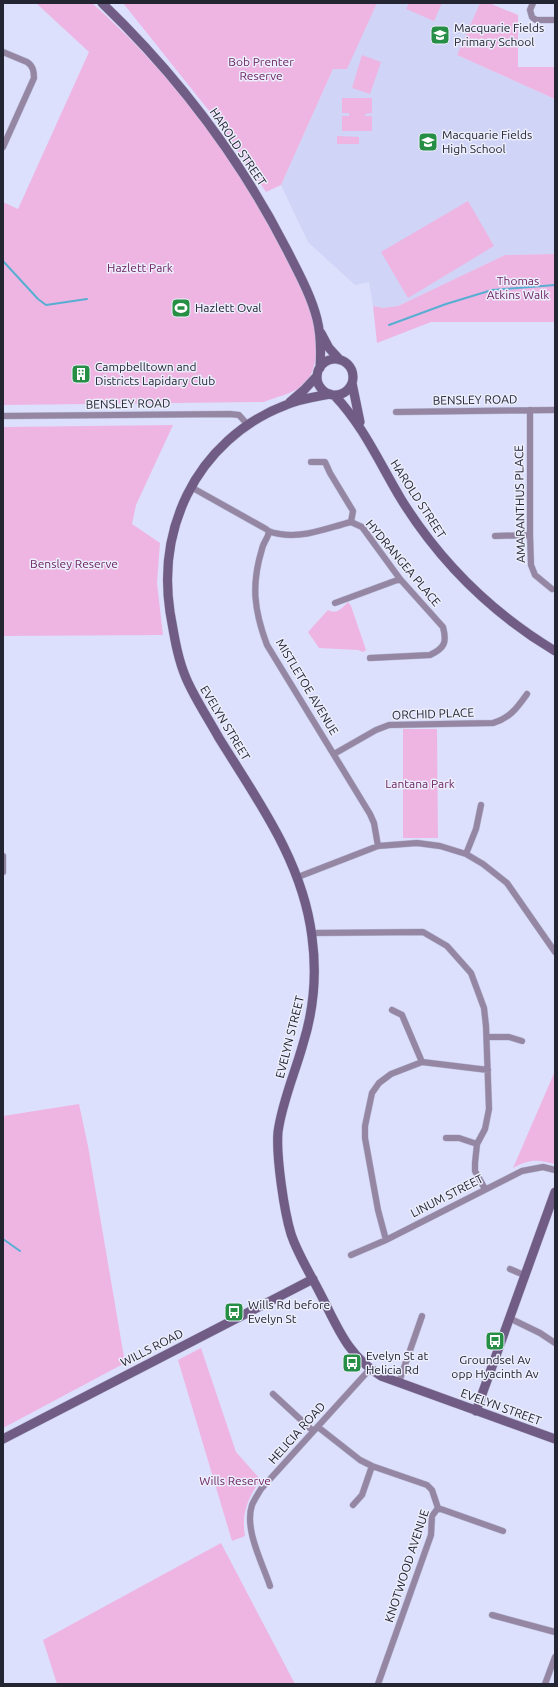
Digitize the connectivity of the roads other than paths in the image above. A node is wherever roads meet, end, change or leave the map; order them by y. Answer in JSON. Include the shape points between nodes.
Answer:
{"nodes":[{"id":1,"x":102,"y":3,"type":"edge"},
{"id":2,"x":533,"y":3,"type":"edge"},
{"id":3,"x":555,"y":20,"type":"edge"},
{"id":4,"x":3,"y":52,"type":"edge"},
{"id":5,"x":3,"y":144,"type":"edge"},
{"id":6,"x":319,"y":328,"type":"junction"},
{"id":7,"x":340,"y":360,"type":"junction"},
{"id":8,"x":318,"y":372,"type":"junction"},
{"id":9,"x":352,"y":382,"type":"junction"},
{"id":10,"x":332,"y":394,"type":"junction"},
{"id":11,"x":287,"y":404,"type":"junction"},
{"id":12,"x":530,"y":410,"type":"junction"},
{"id":13,"x":555,"y":410,"type":"edge"},
{"id":14,"x":396,"y":412,"type":"dead end"},
{"id":15,"x":3,"y":416,"type":"edge"},
{"id":16,"x":248,"y":425,"type":"junction"},
{"id":17,"x":362,"y":429,"type":"junction"},
{"id":18,"x":311,"y":462,"type":"dead end"},
{"id":19,"x":191,"y":487,"type":"junction"},
{"id":20,"x":351,"y":522,"type":"junction"},
{"id":21,"x":269,"y":532,"type":"junction"},
{"id":22,"x":530,"y":535,"type":"junction"},
{"id":23,"x":495,"y":536,"type":"dead end"},
{"id":24,"x":400,"y":579,"type":"junction"},
{"id":25,"x":552,"y":589,"type":"dead end"},
{"id":26,"x":335,"y":603,"type":"dead end"},
{"id":27,"x":555,"y":651,"type":"edge"},
{"id":28,"x":370,"y":658,"type":"dead end"},
{"id":29,"x":527,"y":694,"type":"dead end"},
{"id":30,"x":334,"y":754,"type":"junction"},
{"id":31,"x":481,"y":805,"type":"dead end"},
{"id":32,"x":378,"y":846,"type":"junction"},
{"id":33,"x":466,"y":854,"type":"junction"},
{"id":34,"x":3,"y":856,"type":"edge"},
{"id":35,"x":3,"y":872,"type":"edge"},
{"id":36,"x":298,"y":877,"type":"junction"},
{"id":37,"x":312,"y":933,"type":"junction"},
{"id":38,"x":555,"y":952,"type":"edge"},
{"id":39,"x":392,"y":1010,"type":"dead end"},
{"id":40,"x":486,"y":1037,"type":"junction"},
{"id":41,"x":522,"y":1041,"type":"dead end"},
{"id":42,"x":422,"y":1062,"type":"junction"},
{"id":43,"x":488,"y":1070,"type":"junction"},
{"id":44,"x":446,"y":1138,"type":"dead end"},
{"id":45,"x":478,"y":1144,"type":"junction"},
{"id":46,"x":555,"y":1170,"type":"edge"},
{"id":47,"x":484,"y":1189,"type":"junction"},
{"id":48,"x":555,"y":1192,"type":"edge"},
{"id":49,"x":386,"y":1240,"type":"junction"},
{"id":50,"x":351,"y":1255,"type":"dead end"},
{"id":51,"x":510,"y":1270,"type":"dead end"},
{"id":52,"x":524,"y":1275,"type":"junction"},
{"id":53,"x":313,"y":1278,"type":"junction"},
{"id":54,"x":422,"y":1316,"type":"dead end"},
{"id":55,"x":509,"y":1318,"type":"junction"},
{"id":56,"x":555,"y":1343,"type":"edge"},
{"id":57,"x":370,"y":1369,"type":"junction"},
{"id":58,"x":399,"y":1382,"type":"junction"},
{"id":59,"x":273,"y":1394,"type":"dead end"},
{"id":60,"x":476,"y":1410,"type":"junction"},
{"id":61,"x":315,"y":1429,"type":"junction"},
{"id":62,"x":3,"y":1439,"type":"edge"},
{"id":63,"x":555,"y":1439,"type":"edge"},
{"id":64,"x":372,"y":1466,"type":"junction"},
{"id":65,"x":353,"y":1505,"type":"dead end"},
{"id":66,"x":438,"y":1508,"type":"junction"},
{"id":67,"x":503,"y":1531,"type":"dead end"},
{"id":68,"x":270,"y":1586,"type":"dead end"},
{"id":69,"x":492,"y":1615,"type":"dead end"},
{"id":70,"x":555,"y":1632,"type":"edge"},
{"id":71,"x":555,"y":1657,"type":"edge"},
{"id":72,"x":378,"y":1684,"type":"edge"},
{"id":73,"x":545,"y":1684,"type":"edge"}],
"edges":[{"from":1,"to":6,"type":"street","name":"HAROLD STREET","via":[[150,50],[206,120],[245,177],[298,272],[312,302]]},
{"from":2,"to":3,"type":"street","via":[[530,10],[532,17],[536,20]]},
{"from":4,"to":5,"type":"street","via":[[30,64],[34,73],[34,78]]},
{"from":6,"to":7,"type":"street","name":"HAROLD STREET","via":[[325,341]]},
{"from":6,"to":8,"type":"street","name":"HAROLD STREET"},
{"from":7,"to":8,"type":"street","via":[[331,360],[323,364]]},
{"from":7,"to":9,"type":"street","via":[[351,369]]},
{"from":8,"to":10,"type":"street","via":[[320,387]]},
{"from":8,"to":11,"type":"street","name":"EVELYN STREET","via":[[304,390]]},
{"from":9,"to":10,"type":"street","via":[[347,390]]},
{"from":9,"to":17,"type":"street","name":"HAROLD STREET"},
{"from":10,"to":11,"type":"street","name":"EVELYN STREET"},
{"from":10,"to":17,"type":"street","name":"HAROLD STREET","via":[[347,408]]},
{"from":11,"to":16,"type":"street","name":"EVELYN STREET"},
{"from":12,"to":13,"type":"street","name":"BENSLEY ROAD"},
{"from":12,"to":14,"type":"street","name":"BENSLEY ROAD"},
{"from":12,"to":22,"type":"street","name":"AMARANTHUS PLACE"},
{"from":15,"to":16,"type":"street","name":"BENSLEY ROAD","via":[[230,414],[239,415]]},
{"from":16,"to":19,"type":"street","name":"EVELYN STREET","via":[[212,456]]},
{"from":17,"to":27,"type":"street","name":"HAROLD STREET","via":[[405,505],[440,555],[480,596]]},
{"from":18,"to":20,"type":"street","name":"HYDRANGEA PLACE","via":[[326,462],[353,511]]},
{"from":19,"to":21,"type":"street"},
{"from":19,"to":36,"type":"street","name":"EVELYN STREET","via":[[176,522],[170,547],[169,603],[176,648],[190,688],[279,836]]},
{"from":20,"to":21,"type":"street","via":[[320,532],[291,536]]},
{"from":20,"to":24,"type":"street","name":"HYDRANGEA PLACE","via":[[362,528]]},
{"from":21,"to":30,"type":"street","name":"MISTLETOE AVENUE","via":[[262,547],[255,578],[260,626],[267,644]]},
{"from":22,"to":23,"type":"street"},
{"from":22,"to":25,"type":"street","name":"AMARANTHUS PLACE","via":[[531,564],[535,574]]},
{"from":24,"to":26,"type":"street"},
{"from":24,"to":28,"type":"street","name":"HYDRANGEA PLACE","via":[[443,627],[446,637],[444,645],[430,655]]},
{"from":29,"to":30,"type":"street","name":"ORCHID PLACE","via":[[515,712],[503,720],[493,723],[389,725]]},
{"from":30,"to":32,"type":"street","name":"MISTLETOE AVENUE","via":[[370,814]]},
{"from":31,"to":33,"type":"street","via":[[476,829]]},
{"from":32,"to":33,"type":"street","via":[[430,844]]},
{"from":32,"to":36,"type":"street"},
{"from":33,"to":38,"type":"street","via":[[507,883]]},
{"from":34,"to":35,"type":"street"},
{"from":36,"to":37,"type":"street","name":"EVELYN STREET"},
{"from":37,"to":40,"type":"street","via":[[423,932],[441,941],[471,973],[484,1008]]},
{"from":37,"to":53,"type":"street","name":"EVELYN STREET","via":[[315,974],[312,1008],[304,1044],[282,1110],[278,1144],[291,1233]]},
{"from":39,"to":42,"type":"street","via":[[402,1015]]},
{"from":40,"to":41,"type":"street","via":[[509,1037]]},
{"from":40,"to":43,"type":"street"},
{"from":42,"to":43,"type":"street"},
{"from":42,"to":49,"type":"street","via":[[391,1074],[379,1083],[372,1093],[365,1126],[378,1210]]},
{"from":43,"to":45,"type":"street","via":[[488,1109],[485,1129]]},
{"from":44,"to":45,"type":"street","via":[[459,1138]]},
{"from":45,"to":47,"type":"street","via":[[475,1171]]},
{"from":46,"to":47,"type":"street","name":"LINUM STREET","via":[[543,1167],[529,1168]]},
{"from":47,"to":49,"type":"street","name":"LINUM STREET"},
{"from":48,"to":52,"type":"street"},
{"from":49,"to":50,"type":"street","name":"LINUM STREET"},
{"from":51,"to":52,"type":"street"},
{"from":52,"to":55,"type":"street"},
{"from":53,"to":57,"type":"street","name":"EVELYN STREET","via":[[348,1347]]},
{"from":53,"to":62,"type":"street","name":"WILLS ROAD"},
{"from":54,"to":58,"type":"street"},
{"from":55,"to":56,"type":"street"},
{"from":55,"to":60,"type":"street"},
{"from":57,"to":58,"type":"street","name":"EVELYN STREET"},
{"from":57,"to":61,"type":"street","name":"HELICIA ROAD"},
{"from":58,"to":60,"type":"street","name":"EVELYN STREET"},
{"from":59,"to":61,"type":"street","name":"KNOTWOOD AVENUE"},
{"from":60,"to":63,"type":"street","name":"EVELYN STREET"},
{"from":61,"to":64,"type":"street","name":"KNOTWOOD AVENUE"},
{"from":61,"to":68,"type":"street","name":"HELICIA ROAD","via":[[261,1489],[252,1505],[249,1519],[251,1532]]},
{"from":64,"to":65,"type":"street","via":[[362,1495]]},
{"from":64,"to":66,"type":"street","name":"KNOTWOOD AVENUE","via":[[426,1485],[432,1490]]},
{"from":66,"to":67,"type":"street"},
{"from":66,"to":72,"type":"street","name":"KNOTWOOD AVENUE","via":[[432,1516],[431,1535]]},
{"from":69,"to":70,"type":"street"},
{"from":71,"to":73,"type":"street"}]}
